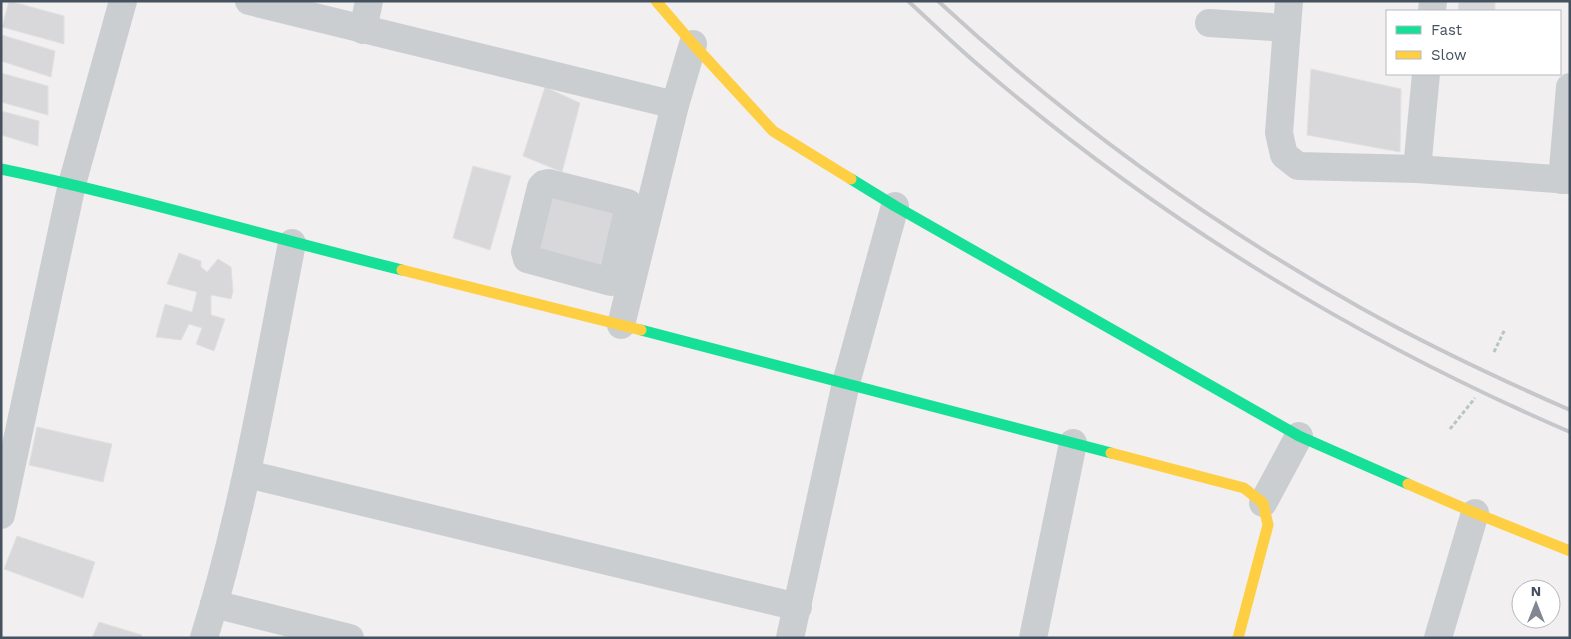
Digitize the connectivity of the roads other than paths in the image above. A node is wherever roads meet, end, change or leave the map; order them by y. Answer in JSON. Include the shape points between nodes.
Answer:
{"nodes":[{"id":1,"x":123,"y":1,"type":"edge"},
{"id":2,"x":250,"y":1,"type":"edge"},
{"id":3,"x":369,"y":1,"type":"edge"},
{"id":4,"x":656,"y":1,"type":"edge"},
{"id":5,"x":1289,"y":1,"type":"edge"},
{"id":6,"x":1210,"y":23,"type":"dead end"},
{"id":7,"x":1287,"y":28,"type":"junction"},
{"id":8,"x":363,"y":30,"type":"junction"},
{"id":9,"x":693,"y":44,"type":"junction"},
{"id":10,"x":1426,"y":75,"type":"edge"},
{"id":11,"x":1570,"y":87,"type":"edge"},
{"id":12,"x":675,"y":106,"type":"junction"},
{"id":13,"x":1,"y":169,"type":"edge"},
{"id":14,"x":1417,"y":169,"type":"junction"},
{"id":15,"x":1566,"y":180,"type":"edge"},
{"id":16,"x":72,"y":184,"type":"junction"},
{"id":17,"x":895,"y":206,"type":"junction"},
{"id":18,"x":635,"y":227,"type":"junction"},
{"id":19,"x":292,"y":243,"type":"junction"},
{"id":20,"x":611,"y":282,"type":"junction"},
{"id":21,"x":611,"y":322,"type":"junction"},
{"id":22,"x":846,"y":383,"type":"junction"},
{"id":23,"x":1299,"y":436,"type":"junction"},
{"id":24,"x":1073,"y":443,"type":"junction"},
{"id":25,"x":248,"y":474,"type":"junction"},
{"id":26,"x":1263,"y":503,"type":"junction"},
{"id":27,"x":1475,"y":513,"type":"junction"},
{"id":28,"x":1,"y":515,"type":"edge"},
{"id":29,"x":1570,"y":551,"type":"edge"},
{"id":30,"x":214,"y":604,"type":"junction"},
{"id":31,"x":798,"y":606,"type":"junction"},
{"id":32,"x":204,"y":638,"type":"edge"},
{"id":33,"x":350,"y":638,"type":"edge"},
{"id":34,"x":790,"y":638,"type":"edge"},
{"id":35,"x":1033,"y":638,"type":"edge"},
{"id":36,"x":1238,"y":638,"type":"edge"},
{"id":37,"x":1438,"y":638,"type":"edge"}],
"edges":[{"from":1,"to":16,"type":"street"},
{"from":2,"to":8,"type":"street"},
{"from":3,"to":8,"type":"street"},
{"from":4,"to":9,"type":"street"},
{"from":5,"to":7,"type":"street"},
{"from":6,"to":7,"type":"street"},
{"from":7,"to":14,"type":"street","via":[[1279,133],[1284,155],[1298,166]]},
{"from":8,"to":12,"type":"street"},
{"from":9,"to":12,"type":"street"},
{"from":9,"to":17,"type":"street","via":[[774,131]]},
{"from":10,"to":14,"type":"street"},
{"from":11,"to":15,"type":"street"},
{"from":12,"to":18,"type":"street"},
{"from":13,"to":16,"type":"street"},
{"from":14,"to":15,"type":"street"},
{"from":16,"to":19,"type":"street"},
{"from":16,"to":28,"type":"street"},
{"from":17,"to":22,"type":"street"},
{"from":17,"to":23,"type":"street"},
{"from":18,"to":20,"type":"street"},
{"from":18,"to":20,"type":"street","via":[[626,202],[549,183],[541,187],[525,252],[527,260]]},
{"from":18,"to":21,"type":"street"},
{"from":19,"to":21,"type":"street"},
{"from":19,"to":25,"type":"street"},
{"from":20,"to":21,"type":"street"},
{"from":21,"to":22,"type":"street"},
{"from":22,"to":24,"type":"street"},
{"from":22,"to":31,"type":"street"},
{"from":23,"to":26,"type":"street"},
{"from":23,"to":27,"type":"street"},
{"from":24,"to":26,"type":"street","via":[[1244,488]]},
{"from":24,"to":35,"type":"street"},
{"from":25,"to":30,"type":"street"},
{"from":25,"to":31,"type":"street"},
{"from":26,"to":36,"type":"street","via":[[1268,525]]},
{"from":27,"to":29,"type":"street"},
{"from":27,"to":37,"type":"street"},
{"from":30,"to":32,"type":"street"},
{"from":30,"to":33,"type":"street"},
{"from":31,"to":34,"type":"street"}]}
